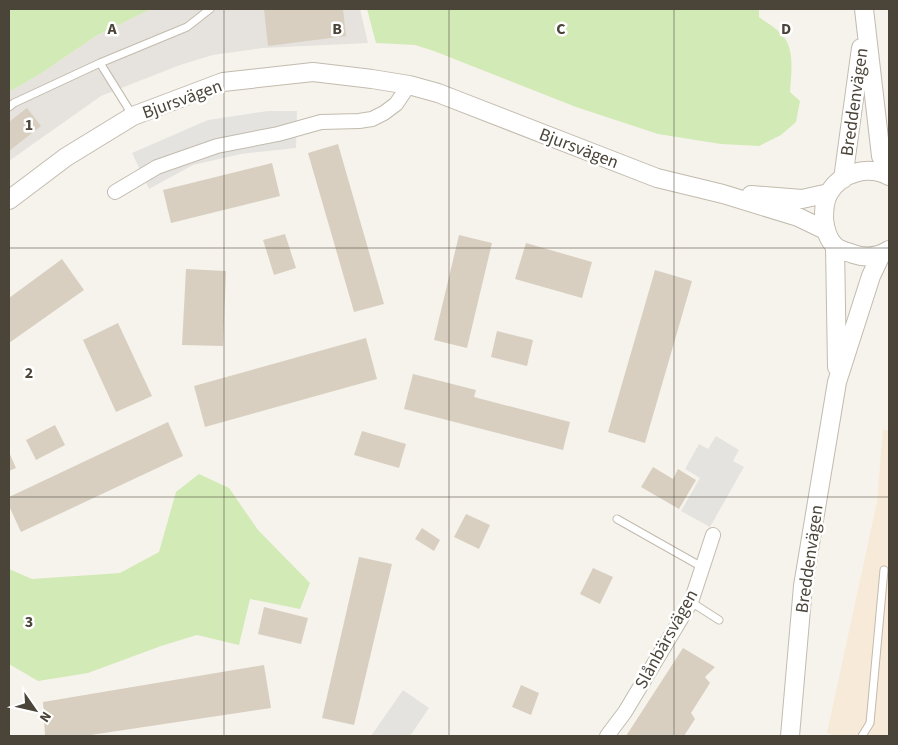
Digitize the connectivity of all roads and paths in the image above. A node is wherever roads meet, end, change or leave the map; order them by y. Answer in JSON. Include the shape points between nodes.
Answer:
{"nodes":[{"id":1,"x":210,"y":9,"type":"edge"},
{"id":2,"x":864,"y":17,"type":"edge"},
{"id":3,"x":100,"y":63,"type":"junction"},
{"id":4,"x":409,"y":85,"type":"junction"},
{"id":5,"x":9,"y":107,"type":"edge"},
{"id":6,"x":133,"y":116,"type":"junction"},
{"id":7,"x":889,"y":171,"type":"edge"},
{"id":8,"x":889,"y":176,"type":"edge"},
{"id":9,"x":843,"y":179,"type":"junction"},
{"id":10,"x":115,"y":192,"type":"dead end"},
{"id":11,"x":829,"y":193,"type":"junction"},
{"id":12,"x":723,"y":194,"type":"junction"},
{"id":13,"x":9,"y":200,"type":"edge"},
{"id":14,"x":825,"y":230,"type":"junction"},
{"id":15,"x":835,"y":246,"type":"junction"},
{"id":16,"x":885,"y":253,"type":"edge"},
{"id":17,"x":837,"y":382,"type":"junction"},
{"id":18,"x":617,"y":519,"type":"dead end"},
{"id":19,"x":713,"y":535,"type":"dead end"},
{"id":20,"x":702,"y":567,"type":"junction"},
{"id":21,"x":884,"y":570,"type":"dead end"},
{"id":22,"x":691,"y":602,"type":"junction"},
{"id":23,"x":718,"y":620,"type":"dead end"},
{"id":24,"x":607,"y":736,"type":"edge"},
{"id":25,"x":790,"y":736,"type":"edge"},
{"id":26,"x":862,"y":736,"type":"edge"}],
"edges":[{"from":1,"to":3,"type":"lane","via":[[187,27]]},
{"from":2,"to":7,"type":"street","name":"Breddenvägen","via":[[880,156]]},
{"from":2,"to":9,"type":"street","name":"Breddenvägen"},
{"from":3,"to":5,"type":"lane"},
{"from":3,"to":6,"type":"lane"},
{"from":4,"to":6,"type":"street","name":"Bjursvägen","via":[[313,72],[222,82]]},
{"from":4,"to":10,"type":"street","via":[[396,104],[372,119],[321,122],[217,146],[156,167]]},
{"from":4,"to":12,"type":"street","name":"Bjursvägen","via":[[438,93],[657,178]]},
{"from":6,"to":13,"type":"street","name":"Bjursvägen","via":[[66,157]]},
{"from":8,"to":9,"type":"street","name":"Breddenvägen","via":[[880,171],[865,170]]},
{"from":9,"to":11,"type":"street","name":"Breddenvägen"},
{"from":11,"to":12,"type":"street","name":"Bjursvägen","via":[[802,199]]},
{"from":11,"to":14,"type":"street","via":[[824,206]]},
{"from":12,"to":14,"type":"street","name":"Bjursvägen","via":[[798,217]]},
{"from":14,"to":15,"type":"street"},
{"from":15,"to":16,"type":"street","name":"Breddenvägen","via":[[861,257]]},
{"from":15,"to":17,"type":"street","name":"Breddenvägen"},
{"from":16,"to":17,"type":"street","name":"Breddenvägen","via":[[871,276]]},
{"from":17,"to":25,"type":"street","name":"Breddenvägen","via":[[803,586]]},
{"from":18,"to":20,"type":"lane"},
{"from":19,"to":20,"type":"street","name":"Slånbärsvägen"},
{"from":20,"to":22,"type":"street","name":"Slånbärsvägen"},
{"from":21,"to":26,"type":"lane","via":[[870,723]]},
{"from":22,"to":23,"type":"lane"},
{"from":22,"to":24,"type":"street","name":"Slånbärsvägen","via":[[625,712]]}]}
